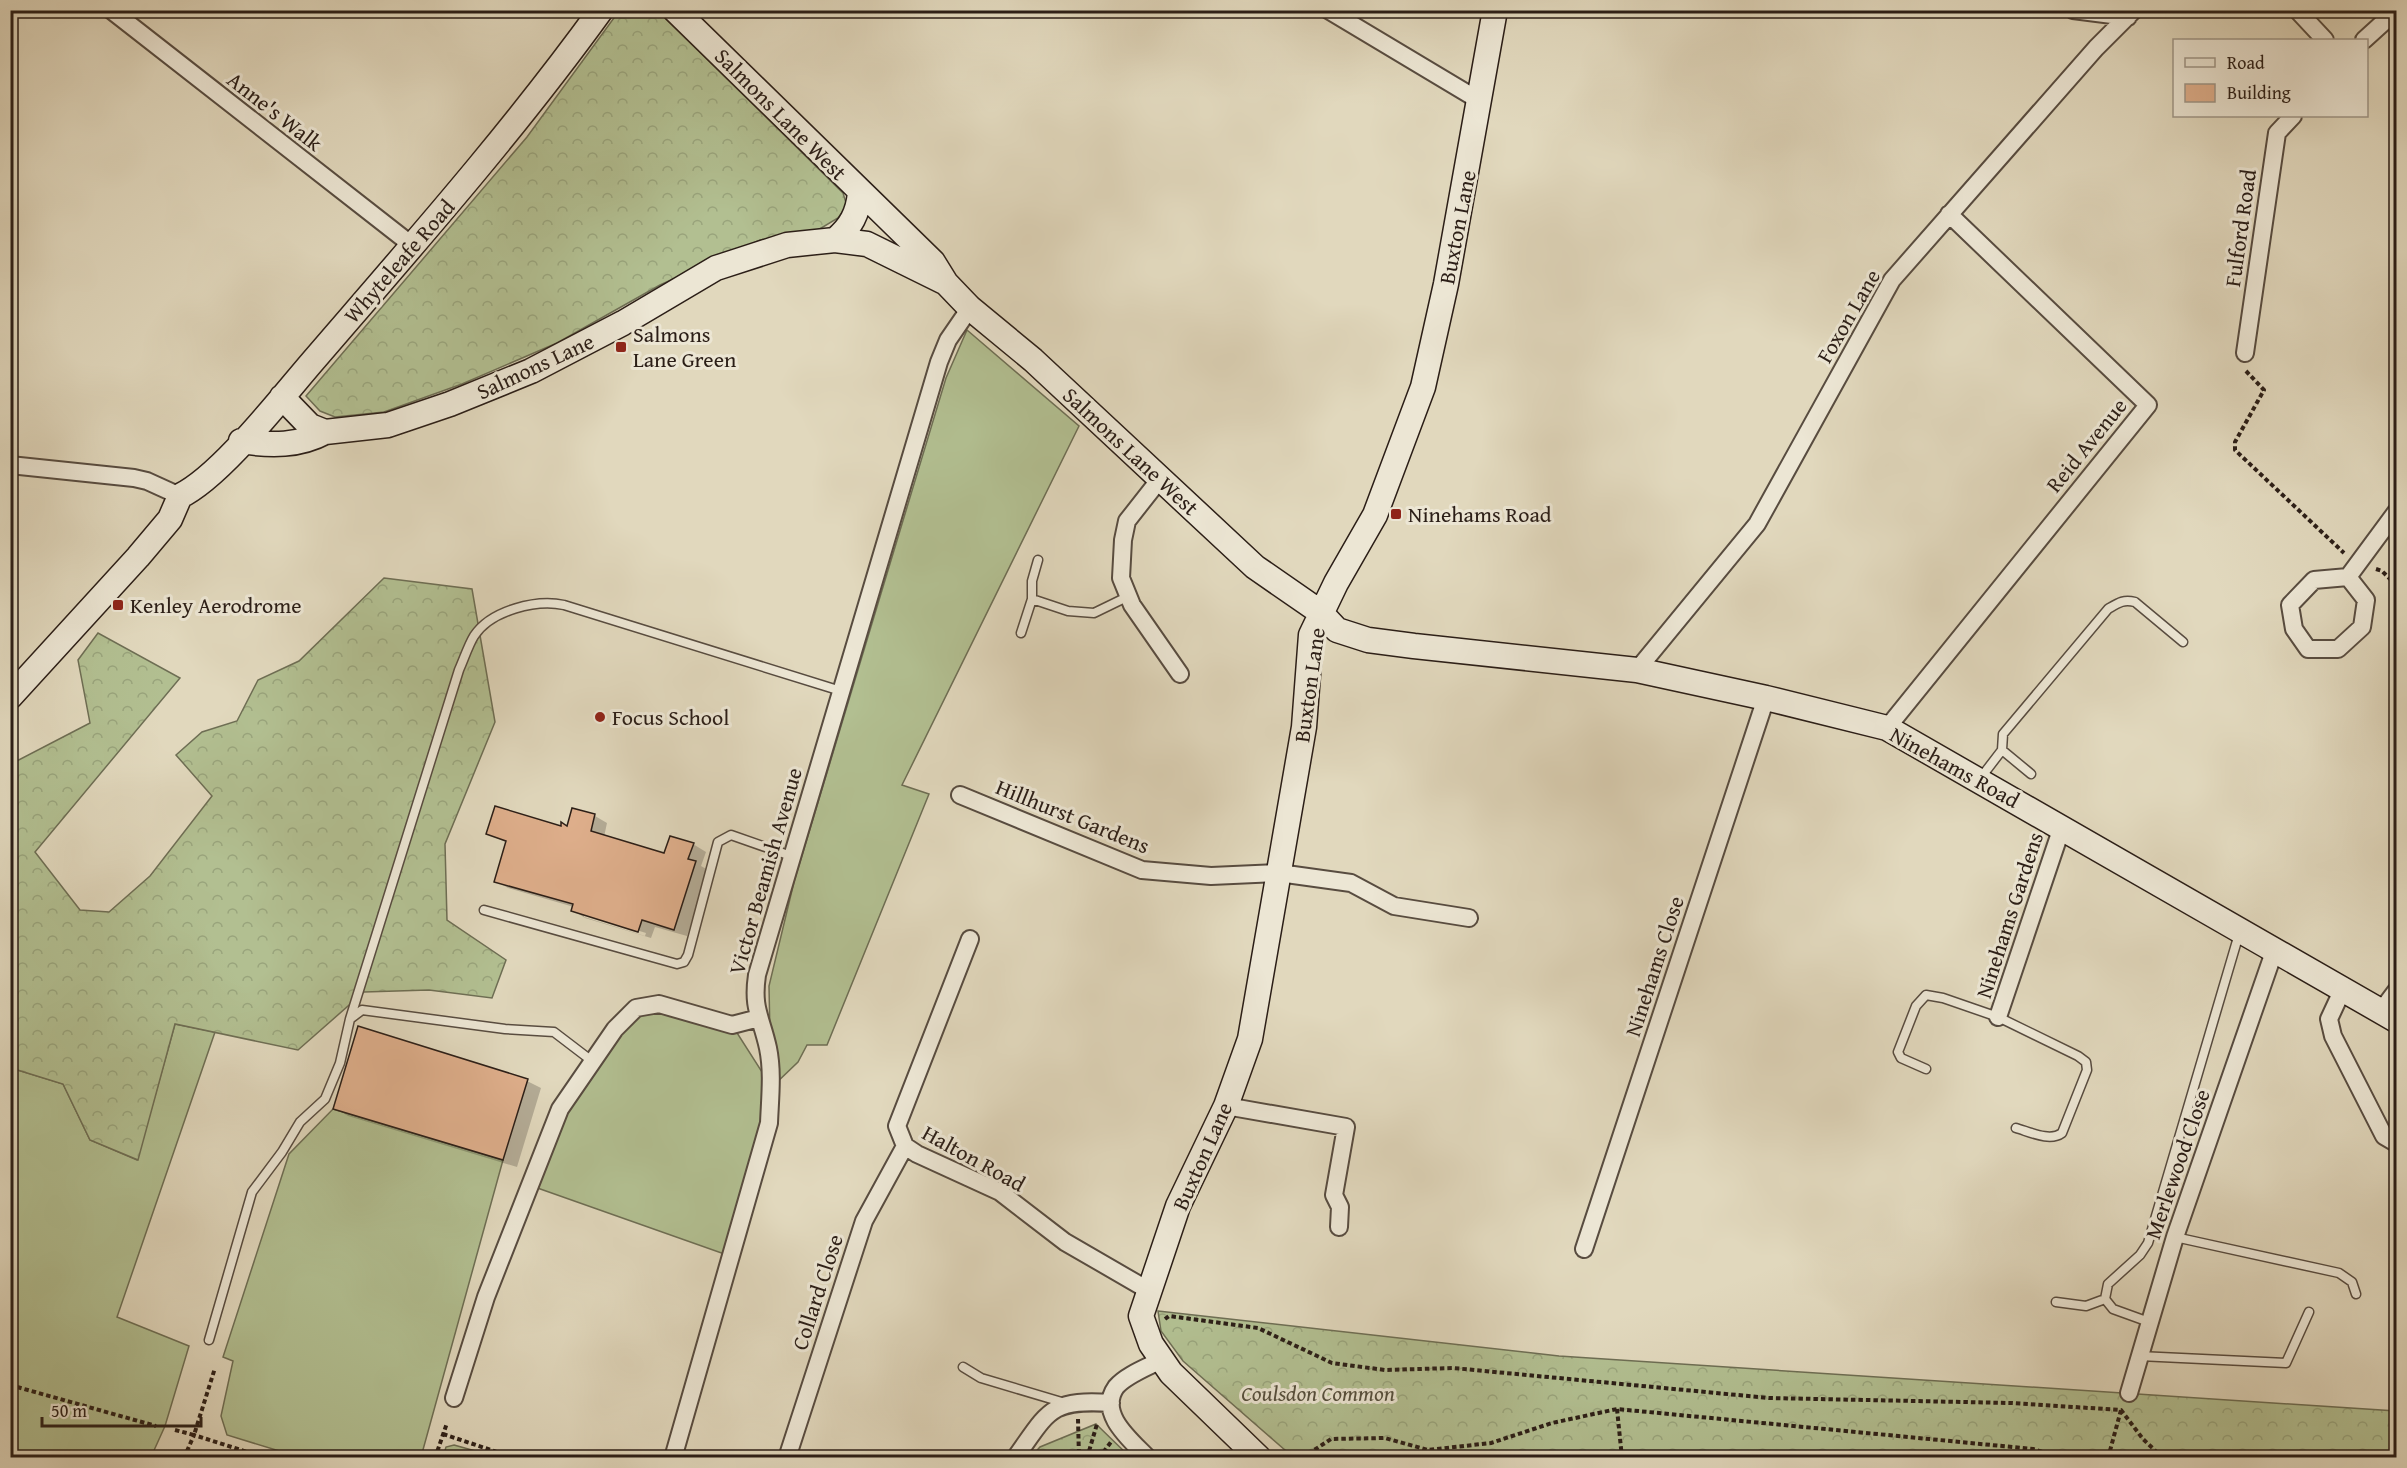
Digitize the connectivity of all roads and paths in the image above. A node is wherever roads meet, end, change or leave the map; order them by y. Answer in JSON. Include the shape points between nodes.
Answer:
{"nodes":[{"id":1,"x":111,"y":10,"type":"edge"},
{"id":2,"x":675,"y":10,"type":"edge"},
{"id":3,"x":1328,"y":10,"type":"edge"},
{"id":4,"x":1495,"y":10,"type":"edge"},
{"id":5,"x":2073,"y":10,"type":"edge"},
{"id":6,"x":2297,"y":10,"type":"edge"},
{"id":7,"x":599,"y":11,"type":"edge"},
{"id":8,"x":2397,"y":11,"type":"edge"},
{"id":9,"x":2131,"y":14,"type":"edge"},
{"id":10,"x":2324,"y":39,"type":"edge"},
{"id":11,"x":2365,"y":39,"type":"edge"},
{"id":12,"x":1480,"y":101,"type":"junction"},
{"id":13,"x":2292,"y":117,"type":"edge"},
{"id":14,"x":860,"y":193,"type":"junction"},
{"id":15,"x":1949,"y":214,"type":"junction"},
{"id":16,"x":835,"y":240,"type":"junction"},
{"id":17,"x":412,"y":246,"type":"junction"},
{"id":18,"x":946,"y":283,"type":"junction"},
{"id":19,"x":970,"y":308,"type":"junction"},
{"id":20,"x":2246,"y":353,"type":"joint"},
{"id":21,"x":282,"y":397,"type":"junction"},
{"id":22,"x":325,"y":432,"type":"junction"},
{"id":23,"x":241,"y":441,"type":"junction"},
{"id":24,"x":10,"y":465,"type":"edge"},
{"id":25,"x":1160,"y":478,"type":"junction"},
{"id":26,"x":180,"y":496,"type":"junction"},
{"id":27,"x":2397,"y":512,"type":"edge"},
{"id":28,"x":1038,"y":561,"type":"dead end"},
{"id":29,"x":2352,"y":571,"type":"junction"},
{"id":30,"x":2397,"y":585,"type":"edge"},
{"id":31,"x":1128,"y":596,"type":"junction"},
{"id":32,"x":1032,"y":599,"type":"junction"},
{"id":33,"x":1320,"y":612,"type":"junction"},
{"id":34,"x":1021,"y":633,"type":"dead end"},
{"id":35,"x":2182,"y":642,"type":"dead end"},
{"id":36,"x":1637,"y":670,"type":"junction"},
{"id":37,"x":1180,"y":674,"type":"dead end"},
{"id":38,"x":841,"y":691,"type":"junction"},
{"id":39,"x":10,"y":697,"type":"edge"},
{"id":40,"x":1766,"y":698,"type":"junction"},
{"id":41,"x":1887,"y":728,"type":"junction"},
{"id":42,"x":2002,"y":750,"type":"junction"},
{"id":43,"x":2031,"y":774,"type":"dead end"},
{"id":44,"x":1979,"y":780,"type":"junction"},
{"id":45,"x":960,"y":795,"type":"dead end"},
{"id":46,"x":2062,"y":827,"type":"junction"},
{"id":47,"x":791,"y":856,"type":"junction"},
{"id":48,"x":1279,"y":873,"type":"junction"},
{"id":49,"x":484,"y":910,"type":"dead end"},
{"id":50,"x":1469,"y":918,"type":"dead end"},
{"id":51,"x":2239,"y":931,"type":"junction"},
{"id":52,"x":970,"y":939,"type":"dead end"},
{"id":53,"x":2274,"y":952,"type":"junction"},
{"id":54,"x":2342,"y":991,"type":"junction"},
{"id":55,"x":2397,"y":991,"type":"edge"},
{"id":56,"x":2389,"y":1016,"type":"edge"},
{"id":57,"x":1998,"y":1017,"type":"junction"},
{"id":58,"x":350,"y":1018,"type":"junction"},
{"id":59,"x":759,"y":1018,"type":"junction"},
{"id":60,"x":592,"y":1060,"type":"junction"},
{"id":61,"x":1926,"y":1069,"type":"dead end"},
{"id":62,"x":1226,"y":1106,"type":"junction"},
{"id":63,"x":2016,"y":1128,"type":"dead end"},
{"id":64,"x":2397,"y":1143,"type":"edge"},
{"id":65,"x":905,"y":1146,"type":"junction"},
{"id":66,"x":1339,"y":1227,"type":"dead end"},
{"id":67,"x":2175,"y":1238,"type":"junction"},
{"id":68,"x":1584,"y":1249,"type":"dead end"},
{"id":69,"x":1148,"y":1290,"type":"junction"},
{"id":70,"x":2356,"y":1294,"type":"dead end"},
{"id":71,"x":2105,"y":1299,"type":"junction"},
{"id":72,"x":2056,"y":1302,"type":"dead end"},
{"id":73,"x":2309,"y":1312,"type":"dead end"},
{"id":74,"x":2149,"y":1322,"type":"junction"},
{"id":75,"x":1144,"y":1328,"type":"junction"},
{"id":76,"x":208,"y":1341,"type":"dead end"},
{"id":77,"x":2139,"y":1356,"type":"junction"},
{"id":78,"x":1161,"y":1360,"type":"junction"},
{"id":79,"x":963,"y":1367,"type":"dead end"},
{"id":80,"x":10,"y":1368,"type":"edge"},
{"id":81,"x":215,"y":1368,"type":"dead end"},
{"id":82,"x":11,"y":1386,"type":"edge"},
{"id":83,"x":2129,"y":1393,"type":"joint"},
{"id":84,"x":454,"y":1398,"type":"dead end"},
{"id":85,"x":1073,"y":1402,"type":"junction"},
{"id":86,"x":1111,"y":1403,"type":"junction"},
{"id":87,"x":1617,"y":1409,"type":"junction"},
{"id":88,"x":2121,"y":1410,"type":"junction"},
{"id":89,"x":447,"y":1423,"type":"dead end"},
{"id":90,"x":156,"y":1426,"type":"dead end"},
{"id":91,"x":175,"y":1430,"type":"dead end"},
{"id":92,"x":443,"y":1434,"type":"junction"},
{"id":93,"x":194,"y":1435,"type":"junction"},
{"id":94,"x":512,"y":1457,"type":"edge"},
{"id":95,"x":184,"y":1458,"type":"edge"},
{"id":96,"x":266,"y":1458,"type":"edge"},
{"id":97,"x":435,"y":1458,"type":"edge"},
{"id":98,"x":673,"y":1458,"type":"edge"},
{"id":99,"x":787,"y":1458,"type":"edge"},
{"id":100,"x":1015,"y":1458,"type":"edge"},
{"id":101,"x":1079,"y":1458,"type":"edge"},
{"id":102,"x":1148,"y":1458,"type":"edge"},
{"id":103,"x":1259,"y":1458,"type":"edge"},
{"id":104,"x":1302,"y":1458,"type":"edge"},
{"id":105,"x":1622,"y":1458,"type":"edge"},
{"id":106,"x":2064,"y":1458,"type":"edge"},
{"id":107,"x":2108,"y":1458,"type":"edge"},
{"id":108,"x":2163,"y":1458,"type":"edge"}],
"edges":[{"from":1,"to":17,"type":"street","name":"Anne's Walk"},
{"from":2,"to":14,"type":"street","name":"Salmons Lane West"},
{"from":3,"to":12,"type":"street"},
{"from":4,"to":12,"type":"street","name":"Buxton Lane"},
{"from":5,"to":9,"type":"street"},
{"from":6,"to":10,"type":"street"},
{"from":7,"to":17,"type":"street","name":"Whyteleafe Road","via":[[528,109]]},
{"from":8,"to":11,"type":"street"},
{"from":9,"to":15,"type":"street","name":"Foxon Lane","via":[[2096,48]]},
{"from":12,"to":33,"type":"street","name":"Buxton Lane","via":[[1423,387],[1375,515]]},
{"from":13,"to":20,"type":"street","name":"Fulford Road","via":[[2277,133]]},
{"from":14,"to":16,"type":"street","name":"Salmons Lane West","via":[[859,208],[851,224]]},
{"from":14,"to":18,"type":"street","name":"Salmons Lane West","via":[[933,262]]},
{"from":15,"to":36,"type":"street","name":"Foxon Lane","via":[[1892,280],[1757,524]]},
{"from":15,"to":41,"type":"street","name":"Reid Avenue","via":[[2148,405]]},
{"from":16,"to":18,"type":"street","name":"Salmons Lane West","via":[[867,244]]},
{"from":16,"to":22,"type":"street","name":"Salmons Lane","via":[[787,244],[716,268],[531,371],[450,404],[388,425]]},
{"from":17,"to":21,"type":"street","name":"Whyteleafe Road"},
{"from":18,"to":19,"type":"street","name":"Salmons Lane West"},
{"from":19,"to":25,"type":"street","name":"Salmons Lane West","via":[[1033,360]]},
{"from":19,"to":38,"type":"street","name":"Victor Beamish Avenue","via":[[948,340],[939,362]]},
{"from":20,"to":29,"type":"path","via":[[2241,367],[2264,390],[2235,442],[2235,450]]},
{"from":21,"to":22,"type":"street","via":[[310,426]]},
{"from":21,"to":23,"type":"street","name":"Whyteleafe Road"},
{"from":22,"to":23,"type":"street","name":"Salmons Lane","via":[[307,442],[262,445]]},
{"from":23,"to":26,"type":"street","name":"Whyteleafe Road","via":[[196,488]]},
{"from":24,"to":26,"type":"street","via":[[134,478]]},
{"from":25,"to":31,"type":"street","via":[[1127,521],[1121,578]]},
{"from":25,"to":33,"type":"street","name":"Salmons Lane West","via":[[1255,567]]},
{"from":26,"to":39,"type":"street","via":[[170,519],[138,557]]},
{"from":27,"to":29,"type":"street"},
{"from":28,"to":32,"type":"lane"},
{"from":29,"to":29,"type":"street","via":[[2366,600],[2362,627],[2338,649],[2307,649],[2294,629],[2290,605],[2314,580]]},
{"from":29,"to":30,"type":"path","via":[[2382,571]]},
{"from":31,"to":32,"type":"lane","via":[[1094,614],[1068,611]]},
{"from":31,"to":37,"type":"street"},
{"from":32,"to":34,"type":"lane"},
{"from":33,"to":36,"type":"street","name":"Ninehams Road","via":[[1337,630],[1368,640]]},
{"from":33,"to":48,"type":"street","name":"Buxton Lane","via":[[1311,635],[1304,727]]},
{"from":35,"to":42,"type":"lane","via":[[2135,602],[2117,603],[2003,734]]},
{"from":36,"to":40,"type":"street","name":"Ninehams Road"},
{"from":38,"to":47,"type":"street","name":"Victor Beamish Avenue"},
{"from":38,"to":58,"type":"lane","via":[[556,603],[518,609],[495,618],[475,634],[459,670]]},
{"from":40,"to":41,"type":"street","name":"Ninehams Road"},
{"from":40,"to":68,"type":"street","name":"Ninehams Close"},
{"from":41,"to":44,"type":"street","name":"Ninehams Road"},
{"from":42,"to":43,"type":"lane"},
{"from":42,"to":44,"type":"lane"},
{"from":44,"to":46,"type":"street","name":"Ninehams Road"},
{"from":45,"to":48,"type":"street","name":"Hillhurst Gardens","via":[[1142,870],[1210,876]]},
{"from":46,"to":51,"type":"street","name":"Ninehams Road"},
{"from":46,"to":57,"type":"street","name":"Ninehams Gardens"},
{"from":47,"to":49,"type":"lane","via":[[731,835],[718,842],[688,955],[677,964]]},
{"from":47,"to":59,"type":"street","name":"Victor Beamish Avenue","via":[[757,975],[754,1000]]},
{"from":48,"to":50,"type":"street","name":"Hillhurst Gardens","via":[[1351,882],[1394,906]]},
{"from":48,"to":62,"type":"street","name":"Buxton Lane","via":[[1250,1039]]},
{"from":51,"to":53,"type":"street","name":"Ninehams Road"},
{"from":51,"to":71,"type":"lane","via":[[2148,1243],[2108,1284]]},
{"from":52,"to":65,"type":"street","name":"Halton Road","via":[[897,1126]]},
{"from":53,"to":54,"type":"street","name":"Ninehams Road"},
{"from":53,"to":67,"type":"street","name":"Merlewood Close"},
{"from":54,"to":56,"type":"street","name":"Ninehams Road"},
{"from":54,"to":64,"type":"street","via":[[2330,1019],[2333,1036],[2384,1136]]},
{"from":55,"to":56,"type":"street"},
{"from":57,"to":61,"type":"lane","via":[[1926,995],[1916,1006],[1898,1052],[1900,1058]]},
{"from":57,"to":63,"type":"lane","via":[[2086,1062],[2087,1070],[2062,1133],[2049,1137]]},
{"from":58,"to":60,"type":"lane","via":[[362,1010],[554,1032]]},
{"from":58,"to":76,"type":"lane","via":[[340,1063],[325,1099],[300,1122],[252,1192]]},
{"from":59,"to":60,"type":"street","via":[[732,1025],[659,1004],[636,1008]]},
{"from":59,"to":98,"type":"street","name":"Victor Beamish Avenue","via":[[769,1049],[769,1123]]},
{"from":60,"to":84,"type":"street","via":[[561,1109],[529,1185],[486,1297]]},
{"from":62,"to":66,"type":"street","via":[[1346,1127],[1334,1194],[1340,1207]]},
{"from":62,"to":69,"type":"street","name":"Buxton Lane","via":[[1178,1206]]},
{"from":65,"to":69,"type":"street","name":"Halton Road","via":[[1000,1192],[1065,1242]]},
{"from":65,"to":99,"type":"street","name":"Collard Close","via":[[864,1221]]},
{"from":67,"to":70,"type":"lane","via":[[2339,1273],[2352,1282]]},
{"from":67,"to":74,"type":"street","name":"Merlewood Close"},
{"from":69,"to":75,"type":"street","name":"Buxton Lane","via":[[1141,1316]]},
{"from":71,"to":72,"type":"lane","via":[[2086,1306]]},
{"from":71,"to":74,"type":"lane","via":[[2113,1310]]},
{"from":73,"to":77,"type":"lane","via":[[2286,1363]]},
{"from":74,"to":77,"type":"street","name":"Merlewood Close"},
{"from":75,"to":78,"type":"street"},
{"from":75,"to":88,"type":"path","via":[[1169,1316],[1257,1328],[1332,1363],[1385,1370],[1453,1368],[1769,1398],[2011,1403]]},
{"from":77,"to":83,"type":"street","name":"Merlewood Close"},
{"from":78,"to":86,"type":"street","via":[[1116,1387]]},
{"from":78,"to":103,"type":"street"},
{"from":79,"to":85,"type":"lane","via":[[989,1380]]},
{"from":80,"to":82,"type":"path"},
{"from":81,"to":93,"type":"path"},
{"from":82,"to":90,"type":"path"},
{"from":83,"to":88,"type":"path"},
{"from":85,"to":86,"type":"street"},
{"from":85,"to":100,"type":"street","via":[[1047,1415]]},
{"from":85,"to":101,"type":"path","via":[[1078,1418]]},
{"from":86,"to":102,"type":"street","via":[[1121,1430]]},
{"from":87,"to":104,"type":"path","via":[[1552,1423],[1491,1443],[1428,1450],[1385,1438],[1331,1438]]},
{"from":87,"to":105,"type":"path"},
{"from":87,"to":106,"type":"path","via":[[2033,1449]]},
{"from":88,"to":107,"type":"path"},
{"from":88,"to":108,"type":"path"},
{"from":89,"to":92,"type":"path"},
{"from":91,"to":93,"type":"path"},
{"from":92,"to":94,"type":"path"},
{"from":92,"to":97,"type":"path"},
{"from":93,"to":95,"type":"path"},
{"from":93,"to":96,"type":"path"}]}
